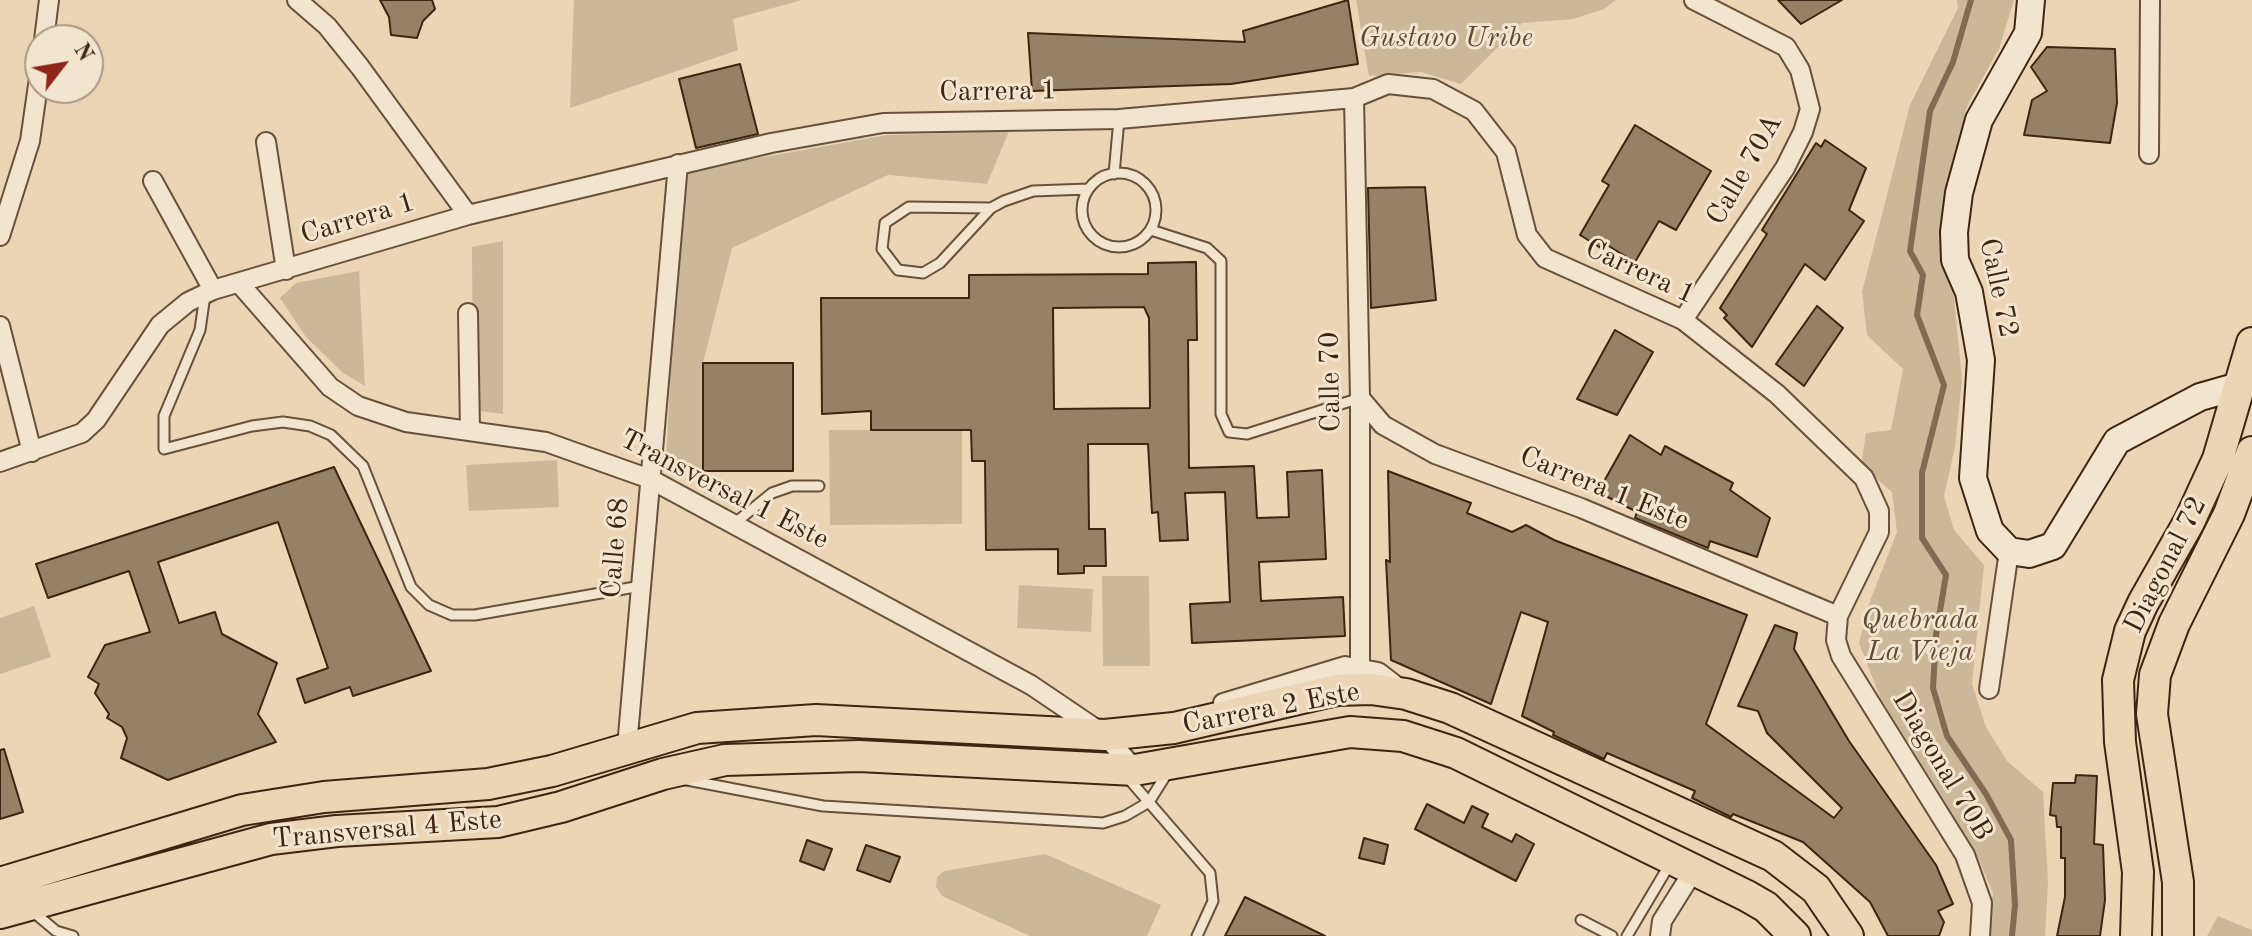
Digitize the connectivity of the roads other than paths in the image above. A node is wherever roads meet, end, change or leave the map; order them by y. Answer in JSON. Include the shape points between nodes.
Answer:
{"nodes":[{"id":1,"x":49,"y":0,"type":"edge"},
{"id":2,"x":297,"y":0,"type":"edge"},
{"id":3,"x":1694,"y":0,"type":"edge"},
{"id":4,"x":2031,"y":0,"type":"edge"},
{"id":5,"x":2150,"y":0,"type":"edge"},
{"id":6,"x":46,"y":24,"type":"edge"},
{"id":7,"x":1354,"y":98,"type":"junction"},
{"id":8,"x":35,"y":104,"type":"edge"},
{"id":9,"x":1119,"y":119,"type":"junction"},
{"id":10,"x":266,"y":142,"type":"dead end"},
{"id":11,"x":2149,"y":154,"type":"dead end"},
{"id":12,"x":678,"y":164,"type":"junction"},
{"id":13,"x":1114,"y":174,"type":"junction"},
{"id":14,"x":153,"y":181,"type":"dead end"},
{"id":15,"x":1088,"y":189,"type":"junction"},
{"id":16,"x":991,"y":208,"type":"junction"},
{"id":17,"x":468,"y":215,"type":"junction"},
{"id":18,"x":1151,"y":230,"type":"junction"},
{"id":19,"x":0,"y":236,"type":"edge"},
{"id":20,"x":286,"y":270,"type":"junction"},
{"id":21,"x":239,"y":283,"type":"junction"},
{"id":22,"x":209,"y":292,"type":"junction"},
{"id":23,"x":468,"y":313,"type":"dead end"},
{"id":24,"x":1683,"y":320,"type":"junction"},
{"id":25,"x":0,"y":326,"type":"edge"},
{"id":26,"x":2252,"y":343,"type":"edge"},
{"id":27,"x":2242,"y":385,"type":"junction"},
{"id":28,"x":1360,"y":398,"type":"junction"},
{"id":29,"x":470,"y":430,"type":"junction"},
{"id":30,"x":32,"y":452,"type":"junction"},
{"id":31,"x":2252,"y":452,"type":"edge"},
{"id":32,"x":0,"y":462,"type":"edge"},
{"id":33,"x":650,"y":479,"type":"junction"},
{"id":34,"x":819,"y":486,"type":"dead end"},
{"id":35,"x":735,"y":523,"type":"junction"},
{"id":36,"x":2009,"y":551,"type":"junction"},
{"id":37,"x":641,"y":586,"type":"junction"},
{"id":38,"x":1837,"y":624,"type":"junction"},
{"id":39,"x":1360,"y":666,"type":"junction"},
{"id":40,"x":1989,"y":689,"type":"dead end"},
{"id":41,"x":1406,"y":694,"type":"junction"},
{"id":42,"x":1174,"y":728,"type":"junction"},
{"id":43,"x":1105,"y":735,"type":"junction"},
{"id":44,"x":627,"y":747,"type":"junction"},
{"id":45,"x":1171,"y":766,"type":"junction"},
{"id":46,"x":1128,"y":770,"type":"junction"},
{"id":47,"x":649,"y":779,"type":"junction"},
{"id":48,"x":1149,"y":802,"type":"junction"},
{"id":49,"x":1684,"y":865,"type":"junction"},
{"id":50,"x":0,"y":883,"type":"edge"},
{"id":51,"x":12,"y":909,"type":"edge"},
{"id":52,"x":1581,"y":920,"type":"dead end"},
{"id":53,"x":73,"y":936,"type":"edge"},
{"id":54,"x":1197,"y":936,"type":"edge"},
{"id":55,"x":1612,"y":936,"type":"edge"},
{"id":56,"x":1627,"y":936,"type":"edge"},
{"id":57,"x":1660,"y":936,"type":"edge"},
{"id":58,"x":1795,"y":936,"type":"edge"},
{"id":59,"x":1848,"y":936,"type":"edge"},
{"id":60,"x":1980,"y":936,"type":"edge"},
{"id":61,"x":2136,"y":936,"type":"edge"},
{"id":62,"x":2178,"y":936,"type":"edge"}],
"edges":[{"from":1,"to":6,"type":"street"},
{"from":2,"to":17,"type":"street","via":[[327,26],[360,67]]},
{"from":3,"to":24,"type":"street","name":"Calle 70A","via":[[1786,47],[1800,70],[1810,109],[1785,168]]},
{"from":4,"to":36,"type":"street","name":"Calle 72","via":[[2024,42],[1979,120],[1954,232],[1955,260],[1969,292],[1981,360],[1973,478],[1990,531]]},
{"from":5,"to":11,"type":"street"},
{"from":7,"to":9,"type":"street","name":"Carrera 1"},
{"from":7,"to":24,"type":"street","name":"Carrera 1","via":[[1388,84],[1433,89],[1474,111],[1506,152],[1527,235],[1545,258]]},
{"from":7,"to":28,"type":"street","name":"Calle 70"},
{"from":8,"to":19,"type":"street","via":[[30,141]]},
{"from":9,"to":12,"type":"street","name":"Carrera 1","via":[[883,123]]},
{"from":9,"to":13,"type":"lane"},
{"from":10,"to":20,"type":"street"},
{"from":12,"to":17,"type":"street","name":"Carrera 1"},
{"from":12,"to":33,"type":"street","name":"Calle 68"},
{"from":13,"to":15,"type":"lane"},
{"from":13,"to":18,"type":"lane","via":[[1135,176],[1150,190],[1156,211]]},
{"from":14,"to":22,"type":"street"},
{"from":15,"to":16,"type":"lane","via":[[1033,191]]},
{"from":15,"to":18,"type":"lane","via":[[1083,218],[1099,241],[1127,247]]},
{"from":16,"to":16,"type":"lane","via":[[919,205],[900,210],[881,231],[885,257],[906,273],[931,270]]},
{"from":17,"to":20,"type":"street","name":"Carrera 1"},
{"from":18,"to":28,"type":"lane","via":[[1207,248],[1221,261],[1221,414],[1229,432],[1247,434]]},
{"from":20,"to":21,"type":"street","name":"Carrera 1"},
{"from":21,"to":22,"type":"street","name":"Carrera 1"},
{"from":21,"to":29,"type":"street","name":"Transversal 1 Este","via":[[343,398],[397,419]]},
{"from":22,"to":30,"type":"street","name":"Carrera 1","via":[[160,325],[96,420],[64,442]]},
{"from":22,"to":37,"type":"lane","via":[[200,330],[164,416],[164,449],[283,422],[331,435],[363,466],[411,587],[429,605],[452,615]]},
{"from":23,"to":29,"type":"street"},
{"from":24,"to":38,"type":"street","name":"Carrera 1","via":[[1749,370],[1848,460],[1872,493],[1880,523],[1876,543]]},
{"from":25,"to":30,"type":"street"},
{"from":26,"to":27,"type":"main road","name":"Diagonal 72"},
{"from":27,"to":36,"type":"street","via":[[2200,397],[2133,429],[2107,454],[2053,546],[2029,554]]},
{"from":27,"to":61,"type":"main road","name":"Diagonal 72","via":[[2205,490],[2130,631],[2118,680],[2120,742],[2138,872]]},
{"from":28,"to":38,"type":"street","name":"Carrera 1 Este","via":[[1383,425],[1435,454],[1581,508]]},
{"from":28,"to":39,"type":"street","name":"Calle 70"},
{"from":29,"to":33,"type":"street","name":"Transversal 1 Este","via":[[570,448]]},
{"from":30,"to":32,"type":"street","name":"Carrera 1"},
{"from":31,"to":62,"type":"main road","name":"Diagonal 72","via":[[2155,675],[2152,714],[2178,882]]},
{"from":33,"to":35,"type":"street","name":"Transversal 1 Este"},
{"from":33,"to":37,"type":"street","name":"Calle 68"},
{"from":34,"to":35,"type":"lane","via":[[772,493]]},
{"from":35,"to":43,"type":"street","name":"Transversal 1 Este","via":[[1031,685]]},
{"from":36,"to":40,"type":"street"},
{"from":37,"to":44,"type":"street","name":"Calle 68"},
{"from":38,"to":60,"type":"street","name":"Diagonal 70B","via":[[1841,656],[1965,855],[1982,903]]},
{"from":39,"to":41,"type":"street","via":[[1378,672]]},
{"from":39,"to":42,"type":"street","via":[[1329,669],[1204,710]]},
{"from":41,"to":42,"type":"main road","name":"Carrera 2 Este","via":[[1337,690]]},
{"from":41,"to":59,"type":"main road","name":"Carrera 2 Este","via":[[1450,708],[1773,856],[1816,889]]},
{"from":42,"to":43,"type":"main road","name":"Carrera 2 Este"},
{"from":43,"to":44,"type":"main road","name":"Carrera 2 Este","via":[[816,720],[697,728]]},
{"from":43,"to":46,"type":"street","name":"Transversal 1 Este"},
{"from":44,"to":50,"type":"main road","name":"Transversal 4 Este","via":[[488,784],[324,797],[242,810]]},
{"from":45,"to":46,"type":"main road","name":"Carrera 2 Este"},
{"from":45,"to":48,"type":"lane"},
{"from":45,"to":49,"type":"main road","name":"Carrera 2 Este","via":[[1326,734],[1403,736],[1456,753]]},
{"from":46,"to":47,"type":"main road","name":"Carrera 2 Este","via":[[797,756],[725,760]]},
{"from":46,"to":48,"type":"lane"},
{"from":47,"to":48,"type":"lane","via":[[855,809],[1103,823]]},
{"from":47,"to":51,"type":"main road","name":"Transversal 4 Este","via":[[498,822],[271,839]]},
{"from":48,"to":54,"type":"lane","via":[[1210,873],[1213,901]]},
{"from":49,"to":56,"type":"lane"},
{"from":49,"to":57,"type":"street"},
{"from":49,"to":58,"type":"main road","name":"Carrera 2 Este","via":[[1766,907]]},
{"from":51,"to":53,"type":"lane"},
{"from":52,"to":55,"type":"lane"}]}
